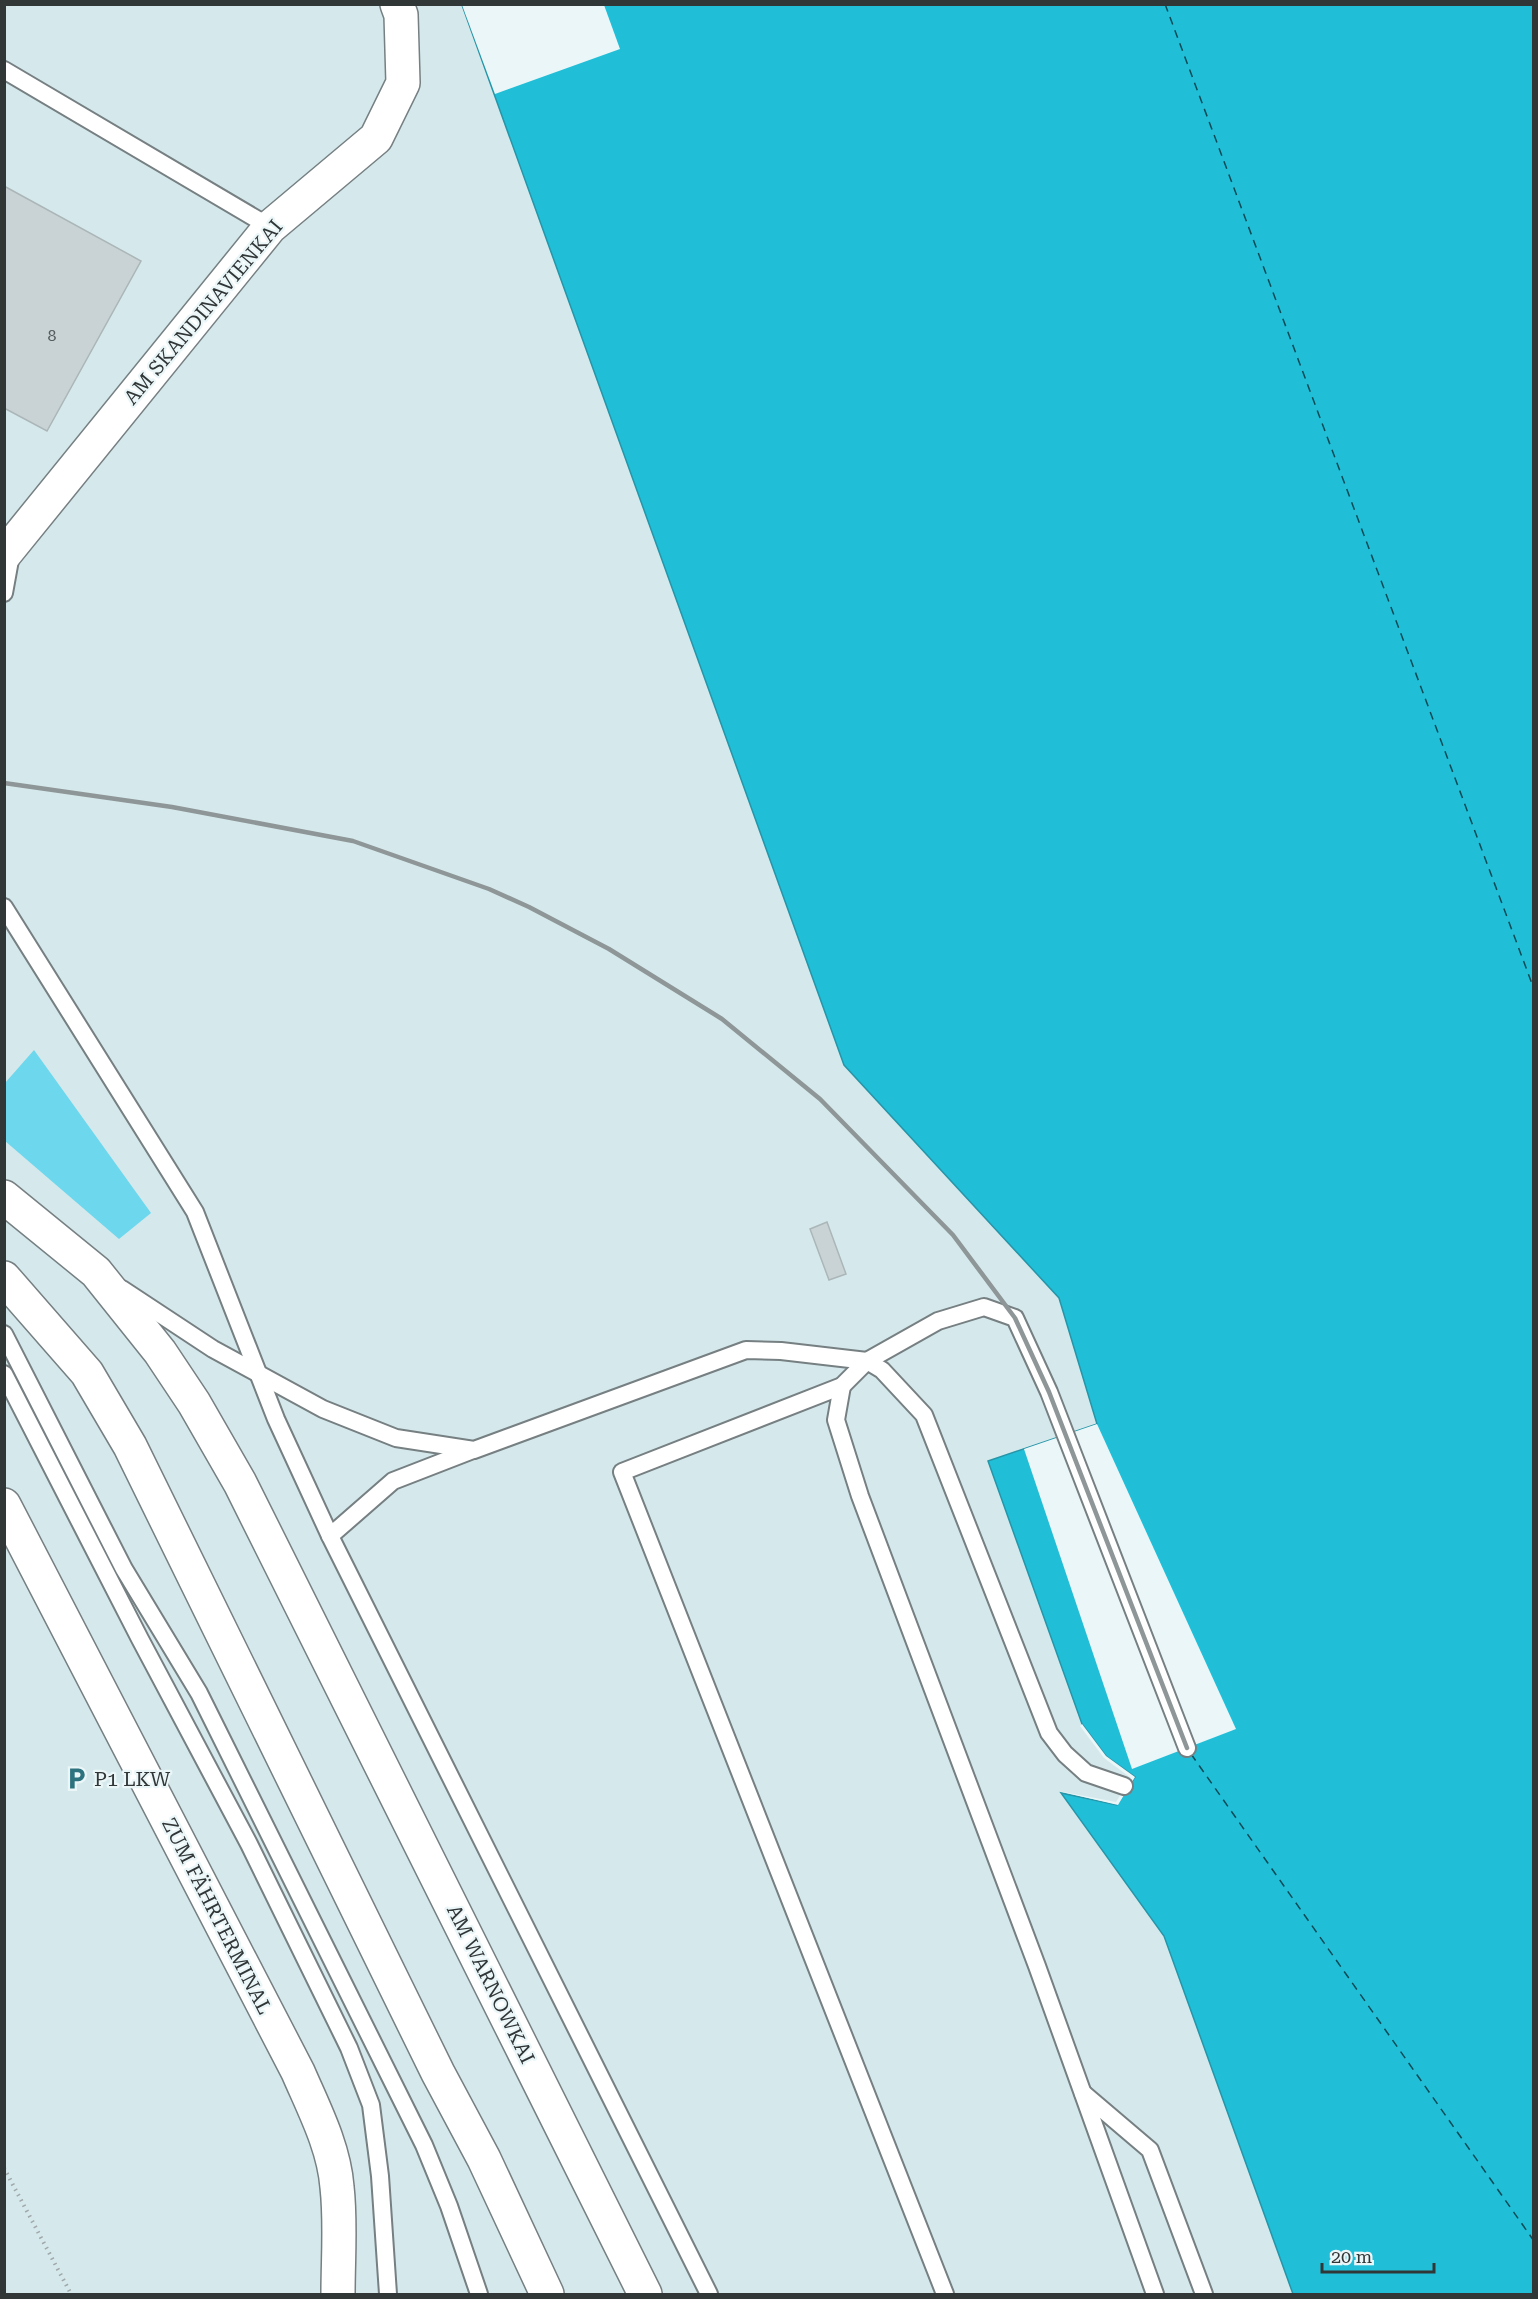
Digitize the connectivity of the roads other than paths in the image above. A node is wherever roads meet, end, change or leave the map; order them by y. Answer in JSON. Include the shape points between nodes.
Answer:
{"nodes":[{"id":1,"x":397,"y":4,"type":"edge"},
{"id":2,"x":4,"y":70,"type":"edge"},
{"id":3,"x":270,"y":227,"type":"junction"},
{"id":4,"x":9,"y":549,"type":"edge"},
{"id":5,"x":4,"y":592,"type":"edge"},
{"id":6,"x":4,"y":907,"type":"edge"},
{"id":7,"x":4,"y":1197,"type":"edge"},
{"id":8,"x":96,"y":1272,"type":"junction"},
{"id":9,"x":4,"y":1278,"type":"edge"},
{"id":10,"x":4,"y":1335,"type":"edge"},
{"id":11,"x":867,"y":1361,"type":"junction"},
{"id":12,"x":257,"y":1373,"type":"junction"},
{"id":13,"x":4,"y":1374,"type":"edge"},
{"id":14,"x":842,"y":1386,"type":"junction"},
{"id":15,"x":474,"y":1450,"type":"junction"},
{"id":16,"x":6,"y":1511,"type":"edge"},
{"id":17,"x":330,"y":1536,"type":"junction"},
{"id":18,"x":1187,"y":1748,"type":"dead end"},
{"id":19,"x":1124,"y":1786,"type":"dead end"},
{"id":20,"x":1081,"y":2092,"type":"junction"},
{"id":21,"x":338,"y":2295,"type":"edge"},
{"id":22,"x":388,"y":2295,"type":"edge"},
{"id":23,"x":479,"y":2295,"type":"edge"},
{"id":24,"x":547,"y":2295,"type":"edge"},
{"id":25,"x":645,"y":2295,"type":"edge"},
{"id":26,"x":709,"y":2295,"type":"edge"},
{"id":27,"x":945,"y":2295,"type":"edge"},
{"id":28,"x":1155,"y":2295,"type":"edge"},
{"id":29,"x":1204,"y":2295,"type":"edge"}],
"edges":[{"from":1,"to":3,"type":"street","name":"AM SKANDINAVIENKAI","via":[[401,15],[403,83],[376,138]]},
{"from":2,"to":3,"type":"lane"},
{"from":3,"to":4,"type":"street","name":"AM SKANDINAVIENKAI"},
{"from":4,"to":5,"type":"lane"},
{"from":6,"to":12,"type":"lane","via":[[195,1212]]},
{"from":7,"to":8,"type":"street"},
{"from":8,"to":12,"type":"lane","via":[[213,1349]]},
{"from":8,"to":25,"type":"street","name":"AM WARNOWKAI","via":[[160,1352],[240,1483]]},
{"from":9,"to":24,"type":"street","via":[[87,1372],[130,1446]]},
{"from":10,"to":23,"type":"lane","via":[[124,1569],[199,1693],[424,2145]]},
{"from":11,"to":14,"type":"lane"},
{"from":11,"to":15,"type":"lane","via":[[746,1350]]},
{"from":11,"to":18,"type":"lane","via":[[938,1321],[984,1306],[1014,1318],[1049,1392]]},
{"from":11,"to":19,"type":"lane","via":[[882,1370],[924,1415],[1048,1733],[1086,1773]]},
{"from":12,"to":15,"type":"lane","via":[[323,1408],[396,1438]]},
{"from":12,"to":17,"type":"lane"},
{"from":13,"to":22,"type":"lane","via":[[249,1844],[349,2048],[371,2105]]},
{"from":14,"to":20,"type":"lane","via":[[836,1420],[860,1496]]},
{"from":14,"to":27,"type":"lane","via":[[622,1472]]},
{"from":15,"to":17,"type":"lane","via":[[393,1481]]},
{"from":16,"to":21,"type":"street","name":"ZUM FÄHRTERMINAL","via":[[298,2072],[331,2152],[338,2187]]},
{"from":17,"to":26,"type":"lane"},
{"from":20,"to":28,"type":"lane"},
{"from":20,"to":29,"type":"lane","via":[[1150,2150]]}]}
